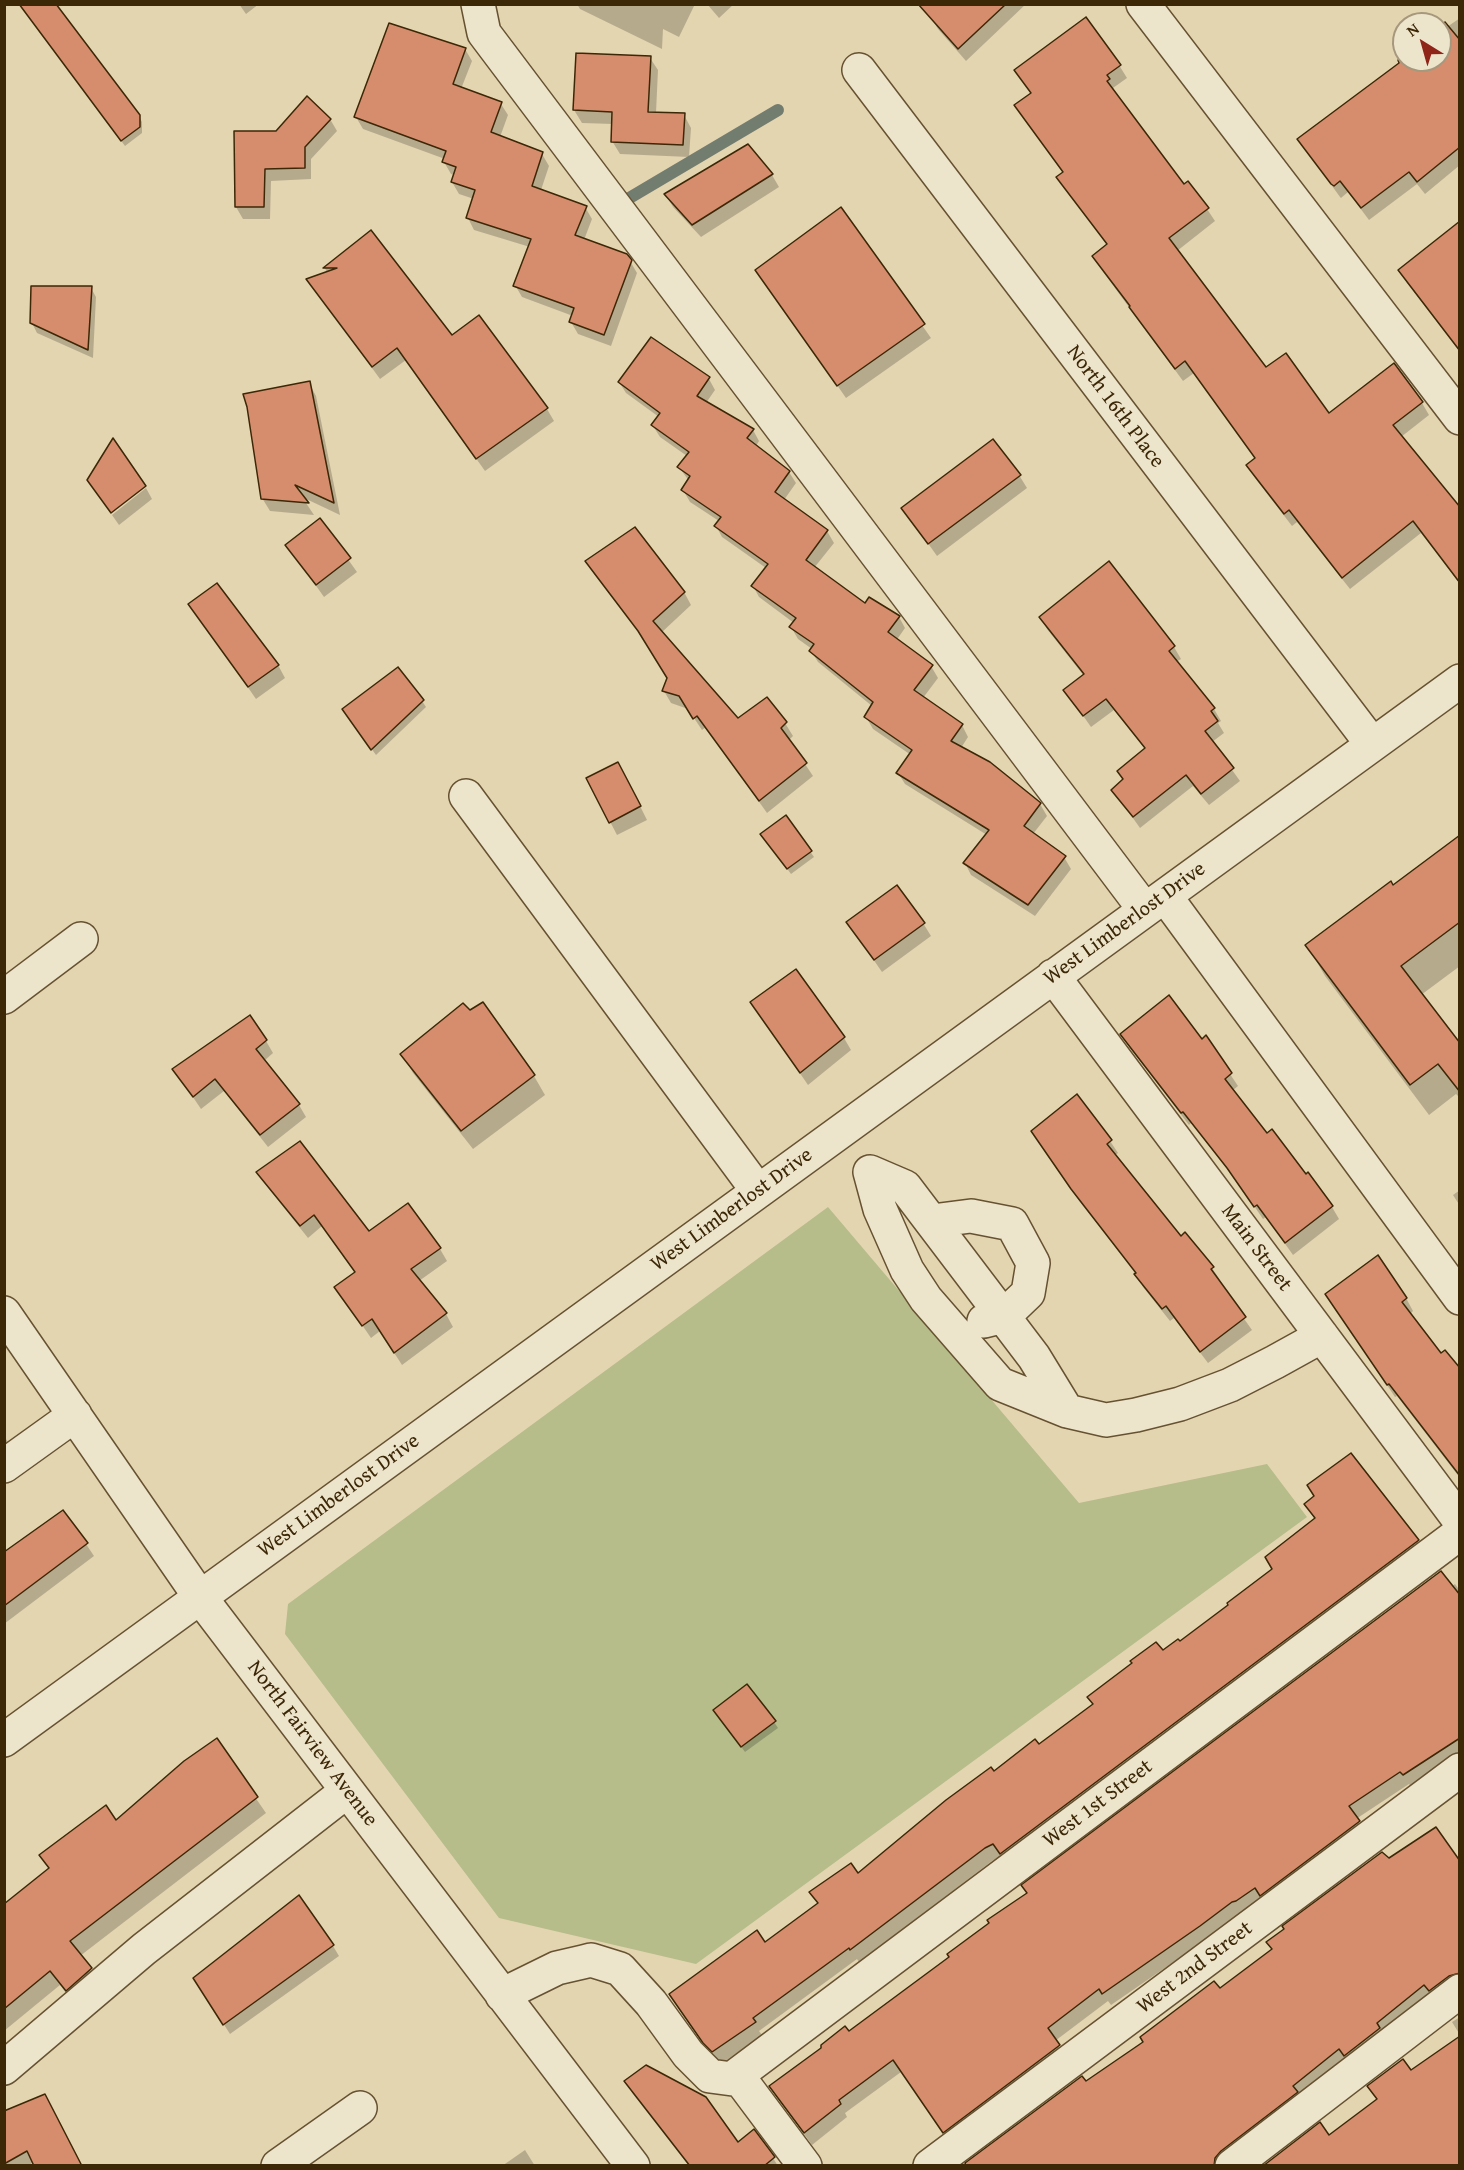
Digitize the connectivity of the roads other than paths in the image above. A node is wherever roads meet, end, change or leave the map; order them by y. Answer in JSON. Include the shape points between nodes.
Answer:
{"nodes":[{"id":1,"x":478,"y":4,"type":"edge"},
{"id":2,"x":1143,"y":4,"type":"edge"},
{"id":3,"x":859,"y":70,"type":"dead end"},
{"id":4,"x":1460,"y":418,"type":"edge"},
{"id":5,"x":1460,"y":681,"type":"edge"},
{"id":6,"x":1372,"y":744,"type":"junction"},
{"id":7,"x":466,"y":796,"type":"dead end"},
{"id":8,"x":1155,"y":903,"type":"junction"},
{"id":9,"x":81,"y":939,"type":"dead end"},
{"id":10,"x":1053,"y":976,"type":"junction"},
{"id":11,"x":4,"y":998,"type":"edge"},
{"id":12,"x":839,"y":1132,"type":"junction"},
{"id":13,"x":870,"y":1172,"type":"junction"},
{"id":14,"x":758,"y":1191,"type":"junction"},
{"id":15,"x":932,"y":1221,"type":"junction"},
{"id":16,"x":1460,"y":1298,"type":"edge"},
{"id":17,"x":4,"y":1313,"type":"edge"},
{"id":18,"x":1004,"y":1316,"type":"junction"},
{"id":19,"x":946,"y":1322,"type":"junction"},
{"id":20,"x":1322,"y":1336,"type":"junction"},
{"id":21,"x":1067,"y":1411,"type":"junction"},
{"id":22,"x":75,"y":1415,"type":"junction"},
{"id":23,"x":4,"y":1466,"type":"edge"},
{"id":24,"x":1460,"y":1521,"type":"edge"},
{"id":25,"x":1460,"y":1533,"type":"edge"},
{"id":26,"x":200,"y":1597,"type":"junction"},
{"id":27,"x":4,"y":1740,"type":"edge"},
{"id":28,"x":1460,"y":1770,"type":"edge"},
{"id":29,"x":347,"y":1791,"type":"junction"},
{"id":30,"x":1460,"y":1991,"type":"edge"},
{"id":31,"x":502,"y":1995,"type":"junction"},
{"id":32,"x":4,"y":2068,"type":"edge"},
{"id":33,"x":739,"y":2078,"type":"junction"},
{"id":34,"x":360,"y":2108,"type":"dead end"},
{"id":35,"x":278,"y":2166,"type":"edge"},
{"id":36,"x":633,"y":2166,"type":"edge"},
{"id":37,"x":805,"y":2166,"type":"edge"},
{"id":38,"x":930,"y":2166,"type":"edge"},
{"id":39,"x":1232,"y":2166,"type":"edge"}],
"edges":[{"from":1,"to":8,"type":"street","via":[[484,33],[491,43]]},
{"from":2,"to":4,"type":"street"},
{"from":3,"to":6,"type":"street","name":"North 16th Place"},
{"from":5,"to":6,"type":"street","name":"West Limberlost Drive"},
{"from":6,"to":8,"type":"street","name":"West Limberlost Drive"},
{"from":7,"to":14,"type":"street"},
{"from":8,"to":10,"type":"street","name":"West Limberlost Drive"},
{"from":8,"to":16,"type":"street"},
{"from":9,"to":11,"type":"street"},
{"from":10,"to":12,"type":"street","name":"West Limberlost Drive"},
{"from":10,"to":20,"type":"street","name":"Main Street"},
{"from":12,"to":13,"type":"street"},
{"from":12,"to":14,"type":"street","name":"West Limberlost Drive"},
{"from":13,"to":15,"type":"street","via":[[905,1187]]},
{"from":13,"to":19,"type":"street","via":[[880,1209],[907,1270]]},
{"from":14,"to":26,"type":"street","name":"West Limberlost Drive"},
{"from":15,"to":18,"type":"street"},
{"from":15,"to":18,"type":"street","via":[[971,1216],[1012,1224],[1033,1263],[1028,1293]]},
{"from":17,"to":22,"type":"street","name":"North Fairview Avenue"},
{"from":18,"to":19,"type":"street","via":[[976,1323]]},
{"from":18,"to":21,"type":"street"},
{"from":19,"to":21,"type":"street","via":[[1000,1384]]},
{"from":20,"to":21,"type":"street","via":[[1230,1385],[1180,1404],[1106,1420]]},
{"from":20,"to":24,"type":"street","name":"Main Street"},
{"from":22,"to":23,"type":"street"},
{"from":22,"to":26,"type":"street","name":"North Fairview Avenue"},
{"from":25,"to":33,"type":"street","name":"West 1st Street"},
{"from":26,"to":27,"type":"street","name":"West Limberlost Drive"},
{"from":26,"to":29,"type":"street","name":"North Fairview Avenue"},
{"from":28,"to":38,"type":"street","name":"West 2nd Street"},
{"from":29,"to":31,"type":"street","name":"North Fairview Avenue"},
{"from":29,"to":32,"type":"street","via":[[144,1949]]},
{"from":30,"to":39,"type":"street"},
{"from":31,"to":33,"type":"street","via":[[557,1968],[591,1960],[620,1969],[710,2076]]},
{"from":31,"to":36,"type":"street","name":"North Fairview Avenue"},
{"from":33,"to":37,"type":"street"},
{"from":34,"to":35,"type":"street"}]}
